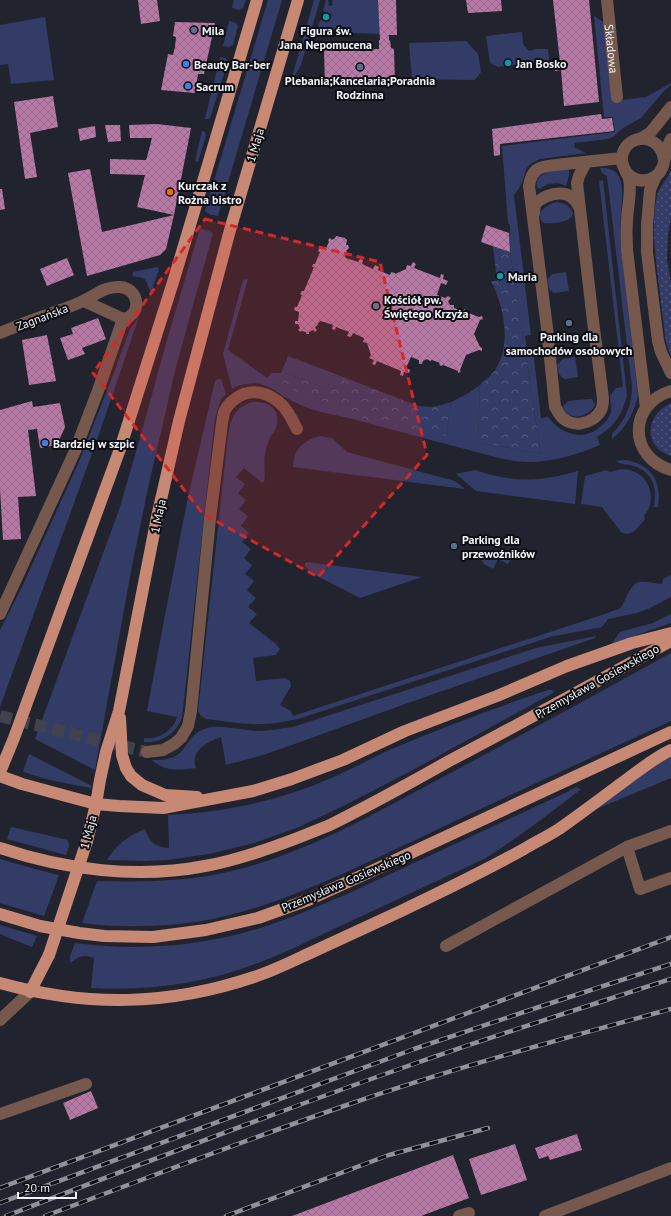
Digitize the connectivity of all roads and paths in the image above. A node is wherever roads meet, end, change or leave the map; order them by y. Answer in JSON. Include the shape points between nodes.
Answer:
{"nodes":[{"id":1,"x":257,"y":0,"type":"edge"},
{"id":2,"x":298,"y":0,"type":"edge"},
{"id":3,"x":607,"y":0,"type":"edge"},
{"id":4,"x":617,"y":98,"type":"dead end"},
{"id":5,"x":671,"y":107,"type":"edge"},
{"id":6,"x":640,"y":139,"type":"junction"},
{"id":7,"x":671,"y":139,"type":"edge"},
{"id":8,"x":622,"y":158,"type":"junction"},
{"id":9,"x":664,"y":160,"type":"junction"},
{"id":10,"x":586,"y":162,"type":"junction"},
{"id":11,"x":626,"y":172,"type":"junction"},
{"id":12,"x":656,"y":176,"type":"junction"},
{"id":13,"x":580,"y":210,"type":"junction"},
{"id":14,"x":534,"y":218,"type":"junction"},
{"id":15,"x":84,"y":301,"type":"junction"},
{"id":16,"x":123,"y":319,"type":"junction"},
{"id":17,"x":0,"y":332,"type":"edge"},
{"id":18,"x":671,"y":373,"type":"edge"},
{"id":19,"x":671,"y":392,"type":"edge"},
{"id":20,"x":646,"y":408,"type":"junction"},
{"id":21,"x":297,"y":429,"type":"dead end"},
{"id":22,"x":671,"y":470,"type":"edge"},
{"id":23,"x":0,"y":614,"type":"edge"},
{"id":24,"x":671,"y":633,"type":"edge"},
{"id":25,"x":671,"y":641,"type":"edge"},
{"id":26,"x":119,"y":711,"type":"junction"},
{"id":27,"x":671,"y":732,"type":"edge"},
{"id":28,"x":671,"y":750,"type":"edge"},
{"id":29,"x":147,"y":752,"type":"tunnel mouth"},
{"id":30,"x":0,"y":772,"type":"edge"},
{"id":31,"x":0,"y":776,"type":"edge"},
{"id":32,"x":214,"y":799,"type":"junction"},
{"id":33,"x":96,"y":804,"type":"junction"},
{"id":34,"x":671,"y":831,"type":"edge"},
{"id":35,"x":627,"y":847,"type":"junction"},
{"id":36,"x":0,"y":848,"type":"edge"},
{"id":37,"x":671,"y":878,"type":"edge"},
{"id":38,"x":0,"y":914,"type":"edge"},
{"id":39,"x":446,"y":946,"type":"dead end"},
{"id":40,"x":0,"y":983,"type":"edge"},
{"id":41,"x":30,"y":992,"type":"junction"},
{"id":42,"x":0,"y":1020,"type":"edge"},
{"id":43,"x":86,"y":1084,"type":"dead end"},
{"id":44,"x":0,"y":1114,"type":"edge"},
{"id":45,"x":671,"y":1168,"type":"edge"},
{"id":46,"x":546,"y":1216,"type":"edge"}],
"edges":[{"from":1,"to":30,"type":"main road","via":[[174,279],[120,449]]},
{"from":2,"to":26,"type":"main road","name":"1 Maja","via":[[230,230],[181,413],[157,517]]},
{"from":3,"to":4,"type":"street","name":"Składowa"},
{"from":5,"to":6,"type":"street","via":[[650,133]]},
{"from":6,"to":8,"type":"street","via":[[628,145]]},
{"from":6,"to":9,"type":"street","via":[[651,140],[656,144]]},
{"from":7,"to":9,"type":"street"},
{"from":8,"to":10,"type":"street"},
{"from":8,"to":11,"type":"street"},
{"from":9,"to":12,"type":"street"},
{"from":10,"to":13,"type":"street","via":[[577,183]]},
{"from":10,"to":14,"type":"street","via":[[548,166],[534,172],[529,186]]},
{"from":11,"to":12,"type":"street","via":[[635,179],[646,181]]},
{"from":11,"to":20,"type":"street","via":[[630,186],[627,250]]},
{"from":12,"to":18,"type":"street","via":[[648,203],[648,252],[658,340]]},
{"from":13,"to":14,"type":"street","via":[[577,200],[571,195],[549,195],[535,204]]},
{"from":13,"to":14,"type":"street","via":[[603,398],[601,410],[595,417],[579,424],[566,420],[555,407]]},
{"from":15,"to":16,"type":"street","name":"Zagnańska"},
{"from":15,"to":16,"type":"street","name":"Zagnańska","via":[[112,287],[121,286],[129,289],[136,297],[136,307],[130,317]]},
{"from":15,"to":17,"type":"street","name":"Zagnańska"},
{"from":16,"to":23,"type":"street","via":[[75,451]]},
{"from":19,"to":20,"type":"street","via":[[653,400]]},
{"from":20,"to":22,"type":"street","via":[[639,429],[643,449],[660,467]]},
{"from":21,"to":29,"type":"street","via":[[284,407],[263,393],[241,394],[225,409],[188,726],[174,744],[163,750]]},
{"from":24,"to":32,"type":"main road","via":[[632,643],[567,666],[292,779]]},
{"from":25,"to":36,"type":"main road","name":"Przemysława Gosiewskiego","via":[[328,826],[242,858],[204,866],[156,871],[118,871],[63,865]]},
{"from":26,"to":32,"type":"main road","via":[[122,756],[131,776],[142,785],[165,795]]},
{"from":26,"to":33,"type":"main road","name":"1 Maja","via":[[106,752]]},
{"from":27,"to":38,"type":"main road","name":"Przemysława Gosiewskiego","via":[[308,900],[258,918],[206,930],[153,937],[79,933],[40,926]]},
{"from":28,"to":41,"type":"main road","via":[[640,769],[559,829],[493,866],[327,946],[254,977],[208,991],[135,1000],[87,999]]},
{"from":31,"to":33,"type":"main road"},
{"from":32,"to":33,"type":"main road","via":[[163,808]]},
{"from":33,"to":41,"type":"main road","name":"1 Maja","bridge":true,"via":[[87,842],[48,955]]},
{"from":34,"to":35,"type":"street"},
{"from":35,"to":37,"type":"street","via":[[640,889]]},
{"from":35,"to":39,"type":"street"},
{"from":40,"to":41,"type":"main road"},
{"from":41,"to":42,"type":"street","name":"1 Maja"},
{"from":43,"to":44,"type":"street"},
{"from":45,"to":46,"type":"street"}]}
